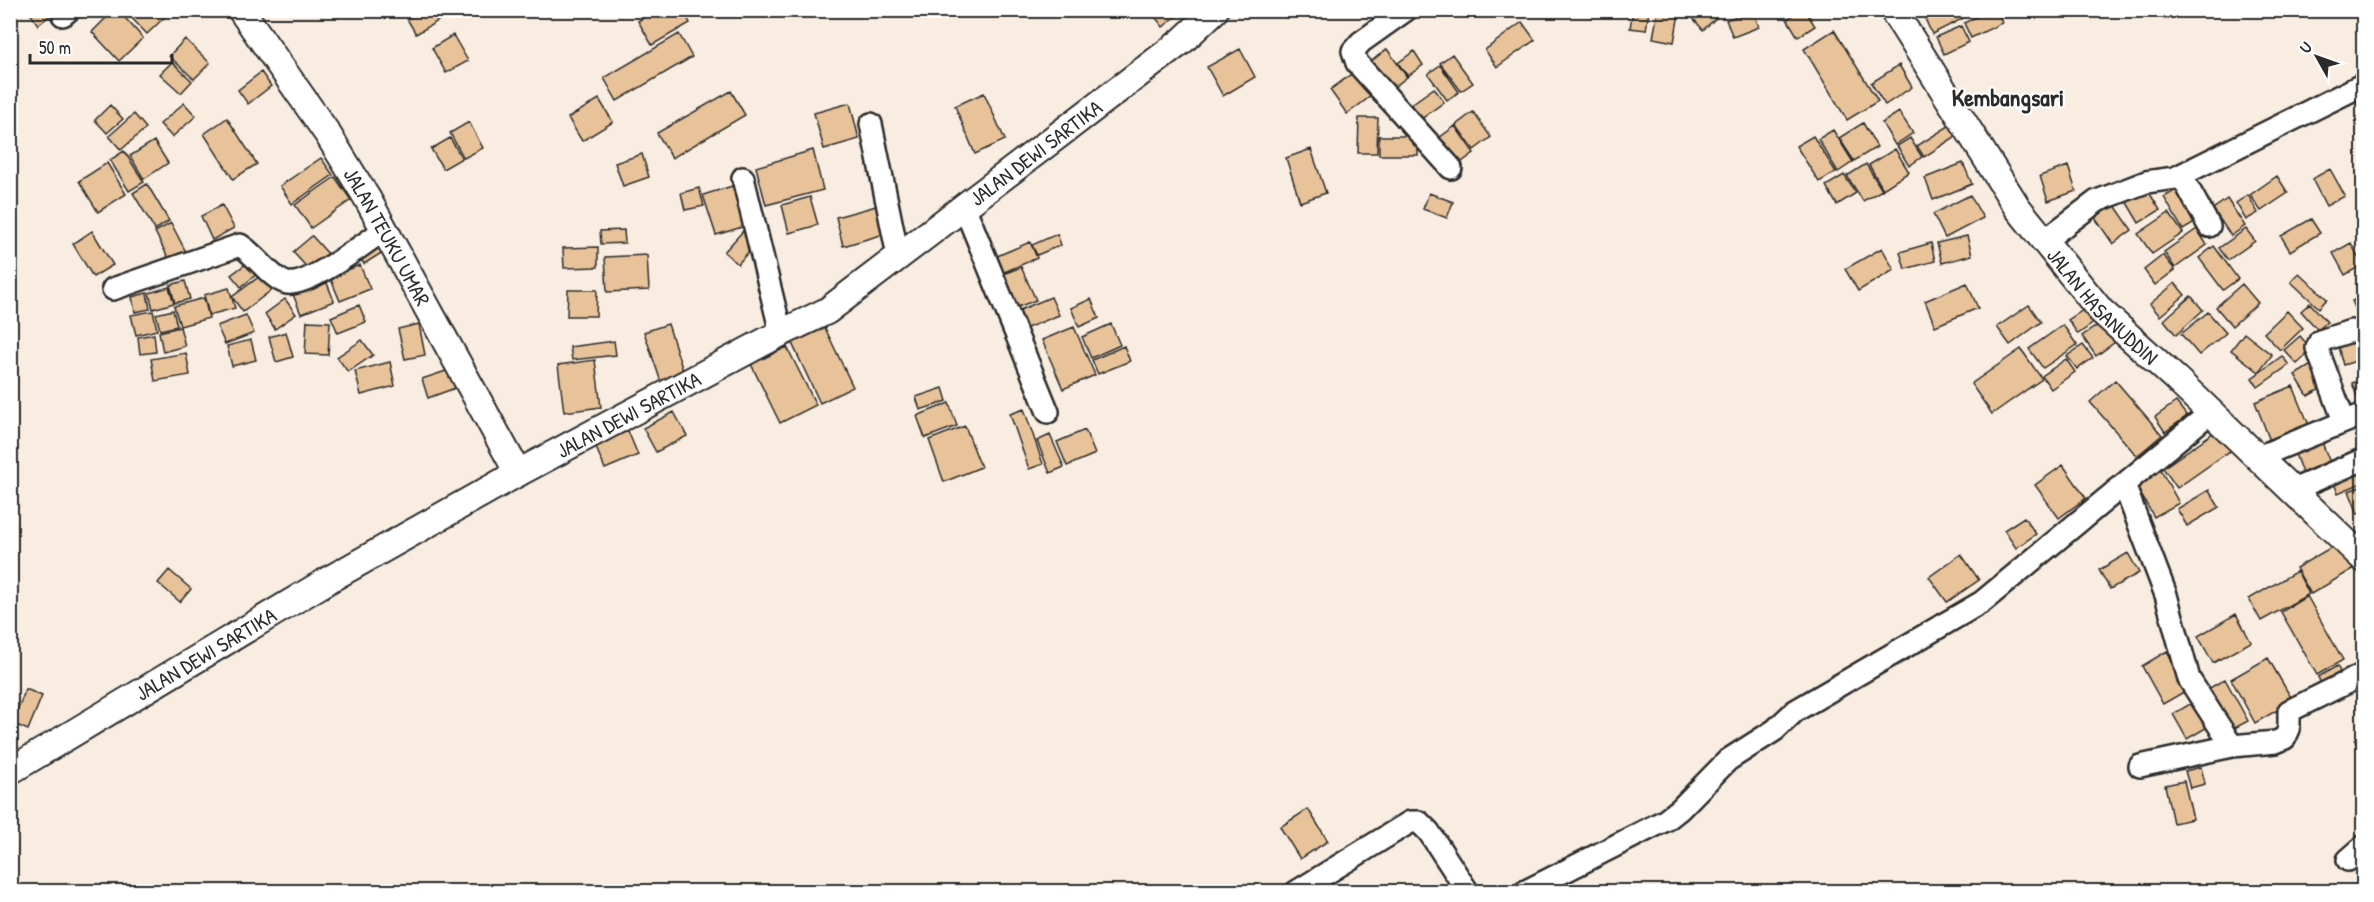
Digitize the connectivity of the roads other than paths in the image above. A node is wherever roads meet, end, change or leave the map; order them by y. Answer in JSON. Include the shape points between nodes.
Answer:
{"nodes":[{"id":1,"x":241,"y":10,"type":"edge"},
{"id":2,"x":1215,"y":10,"type":"edge"},
{"id":3,"x":1406,"y":10,"type":"edge"},
{"id":4,"x":1893,"y":10,"type":"edge"},
{"id":5,"x":2364,"y":84,"type":"edge"},
{"id":6,"x":871,"y":124,"type":"dead end"},
{"id":7,"x":1451,"y":168,"type":"dead end"},
{"id":8,"x":2181,"y":175,"type":"junction"},
{"id":9,"x":743,"y":178,"type":"dead end"},
{"id":10,"x":964,"y":206,"type":"junction"},
{"id":11,"x":2209,"y":226,"type":"dead end"},
{"id":12,"x":384,"y":230,"type":"junction"},
{"id":13,"x":2044,"y":241,"type":"junction"},
{"id":14,"x":898,"y":256,"type":"junction"},
{"id":15,"x":113,"y":289,"type":"dead end"},
{"id":16,"x":2351,"y":331,"type":"dead end"},
{"id":17,"x":781,"y":333,"type":"junction"},
{"id":18,"x":1048,"y":412,"type":"dead end"},
{"id":19,"x":2211,"y":412,"type":"junction"},
{"id":20,"x":2354,"y":417,"type":"edge"},
{"id":21,"x":2258,"y":457,"type":"junction"},
{"id":22,"x":2364,"y":459,"type":"edge"},
{"id":23,"x":518,"y":473,"type":"junction"},
{"id":24,"x":2124,"y":485,"type":"junction"},
{"id":25,"x":2293,"y":490,"type":"junction"},
{"id":26,"x":2364,"y":559,"type":"edge"},
{"id":27,"x":2364,"y":674,"type":"edge"},
{"id":28,"x":2232,"y":746,"type":"junction"},
{"id":29,"x":2139,"y":766,"type":"dead end"},
{"id":30,"x":10,"y":771,"type":"edge"},
{"id":31,"x":1296,"y":891,"type":"edge"},
{"id":32,"x":1468,"y":891,"type":"edge"},
{"id":33,"x":1524,"y":891,"type":"edge"}],
"edges":[{"from":1,"to":12,"type":"street","name":"JALAN TEUKU UMAR","via":[[327,133]]},
{"from":2,"to":10,"type":"street","name":"JALAN DEWI SARTIKA","via":[[1182,41]]},
{"from":3,"to":7,"type":"street","via":[[1353,51],[1357,63]]},
{"from":4,"to":13,"type":"street","name":"JALAN HASANUDDIN","via":[[2017,207]]},
{"from":5,"to":8,"type":"street"},
{"from":6,"to":14,"type":"street"},
{"from":8,"to":11,"type":"street"},
{"from":8,"to":13,"type":"street","via":[[2146,182],[2097,201]]},
{"from":9,"to":17,"type":"street"},
{"from":10,"to":14,"type":"street","name":"JALAN DEWI SARTIKA"},
{"from":10,"to":18,"type":"street"},
{"from":12,"to":15,"type":"street","via":[[299,282],[287,283],[278,278],[240,245]]},
{"from":12,"to":23,"type":"street","name":"JALAN TEUKU UMAR"},
{"from":13,"to":19,"type":"street","name":"JALAN HASANUDDIN","via":[[2100,310]]},
{"from":14,"to":17,"type":"street","name":"JALAN DEWI SARTIKA","via":[[827,311]]},
{"from":16,"to":20,"type":"street","via":[[2320,341],[2317,348]]},
{"from":17,"to":23,"type":"street","name":"JALAN DEWI SARTIKA"},
{"from":19,"to":21,"type":"street","name":"JALAN HASANUDDIN"},
{"from":19,"to":24,"type":"street"},
{"from":20,"to":21,"type":"street"},
{"from":21,"to":25,"type":"street","name":"JALAN HASANUDDIN"},
{"from":22,"to":25,"type":"street"},
{"from":23,"to":30,"type":"street","name":"JALAN DEWI SARTIKA","via":[[330,579]]},
{"from":24,"to":28,"type":"street","via":[[2166,595],[2189,679]]},
{"from":24,"to":33,"type":"street","via":[[1982,602],[1795,711],[1775,730],[1728,760],[1666,820]]},
{"from":25,"to":26,"type":"street","name":"JALAN HASANUDDIN"},
{"from":27,"to":28,"type":"street","via":[[2289,711],[2285,738]]},
{"from":28,"to":29,"type":"street"},
{"from":31,"to":32,"type":"street","via":[[1410,822],[1419,822],[1429,832]]}]}
